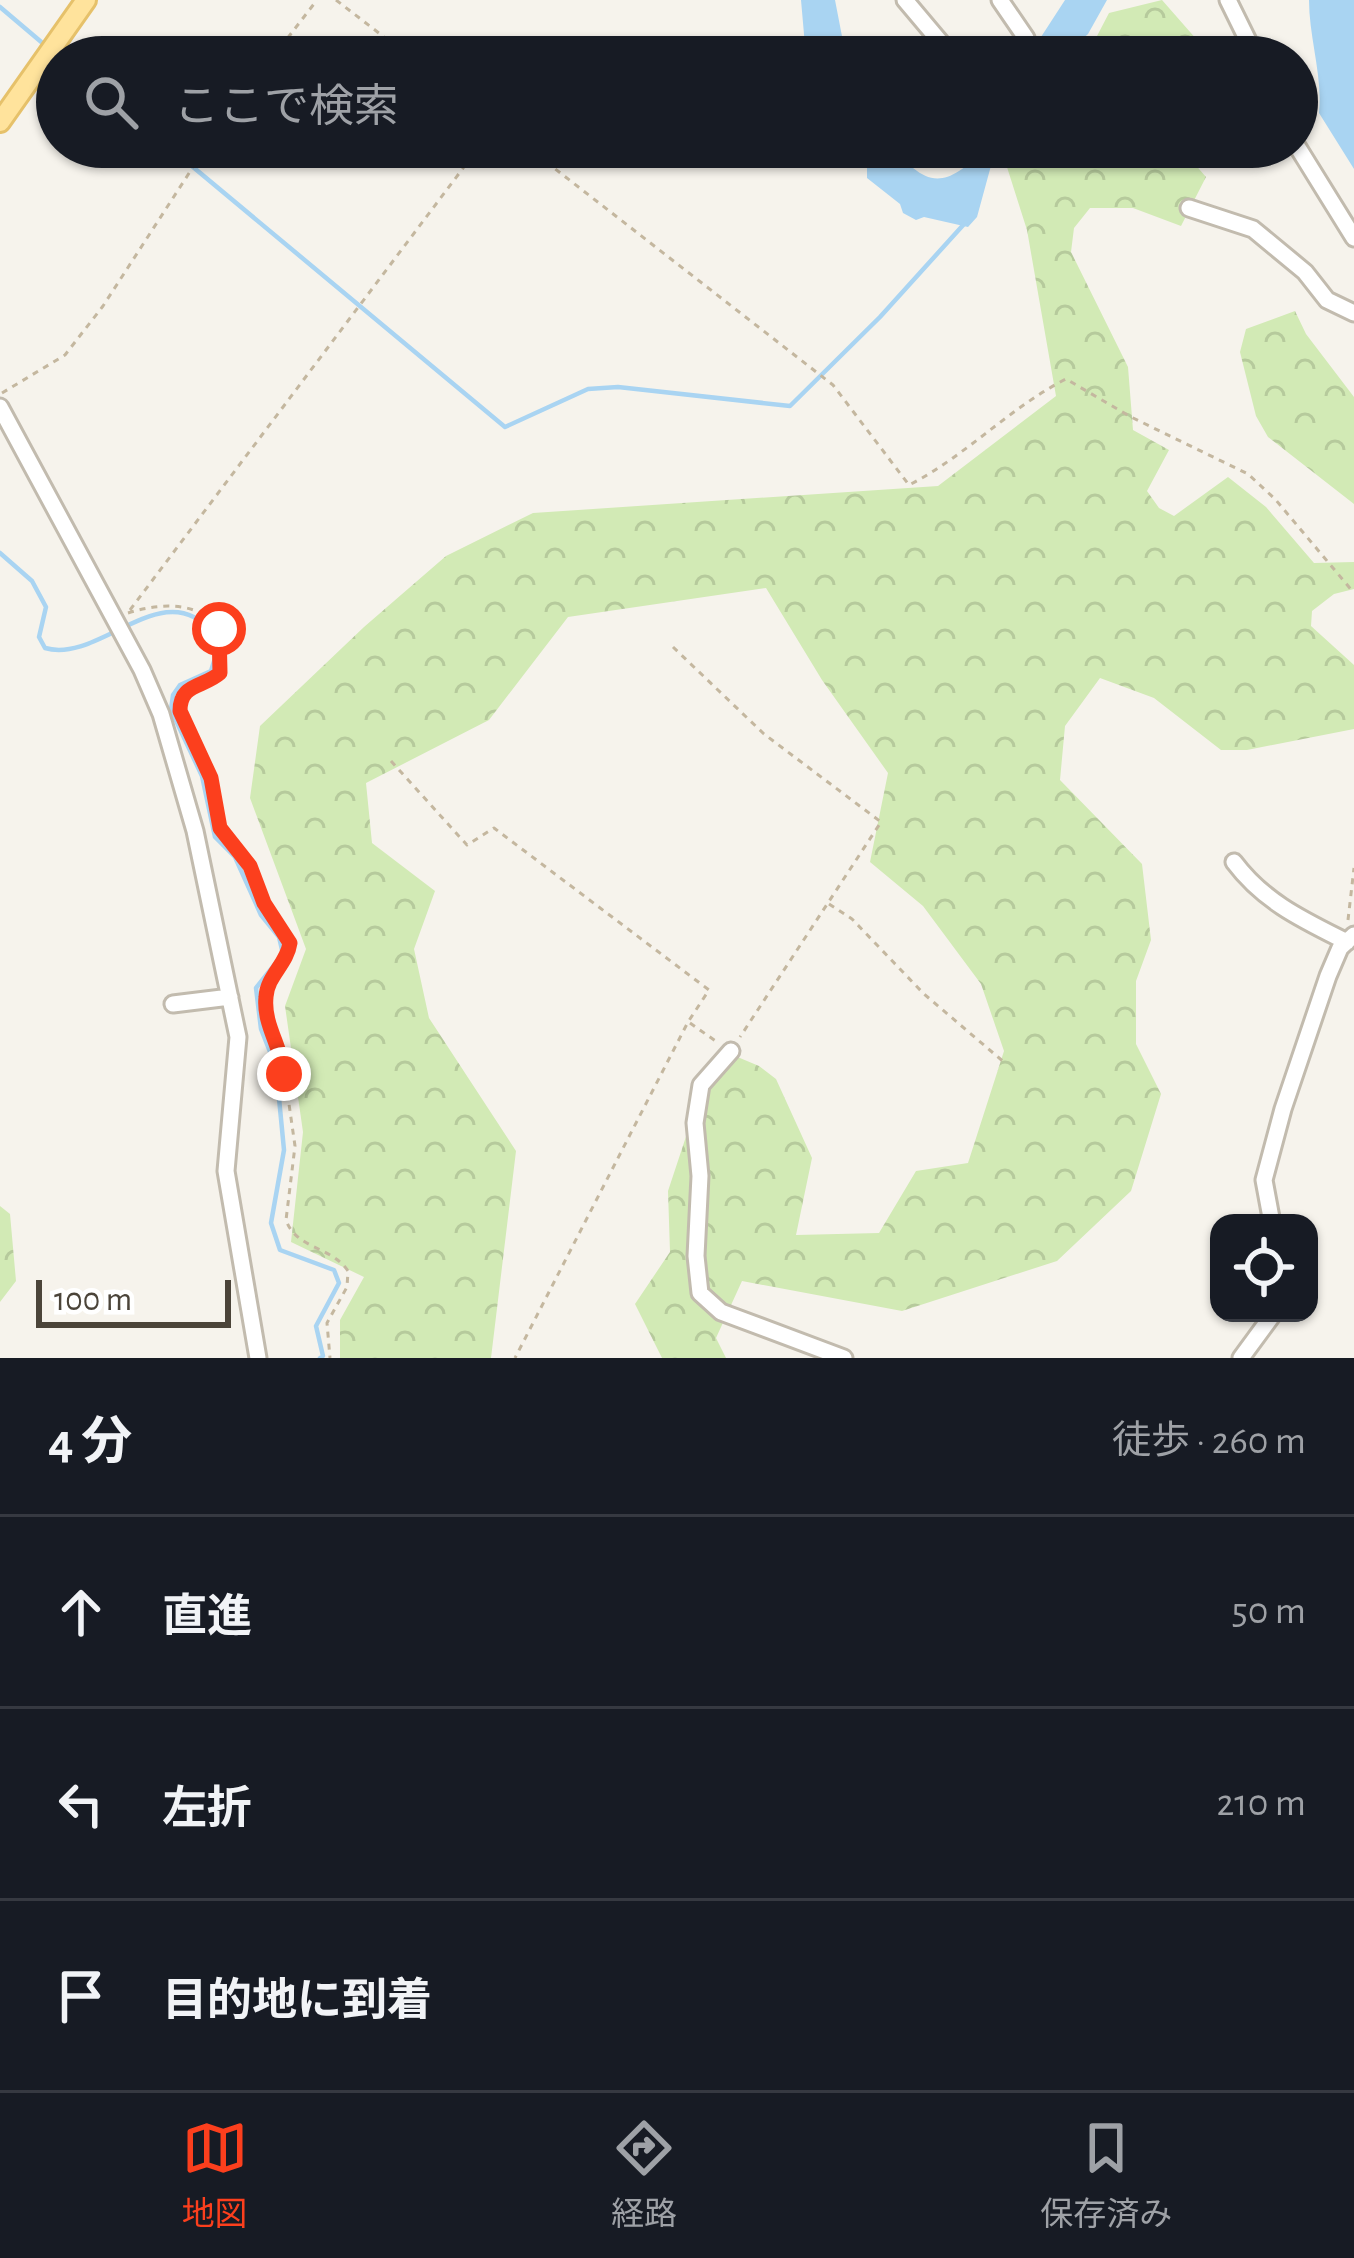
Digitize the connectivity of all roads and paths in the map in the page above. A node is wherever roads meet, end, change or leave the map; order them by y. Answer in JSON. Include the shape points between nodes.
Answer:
{"nodes":[{"id":1,"x":86,"y":0,"type":"edge"},
{"id":2,"x":316,"y":0,"type":"edge"},
{"id":3,"x":337,"y":0,"type":"edge"},
{"id":4,"x":904,"y":0,"type":"edge"},
{"id":5,"x":1000,"y":0,"type":"edge"},
{"id":6,"x":1228,"y":0,"type":"edge"},
{"id":7,"x":61,"y":36,"type":"edge"},
{"id":8,"x":289,"y":36,"type":"edge"},
{"id":9,"x":383,"y":36,"type":"edge"},
{"id":10,"x":934,"y":36,"type":"edge"},
{"id":11,"x":1025,"y":36,"type":"edge"},
{"id":12,"x":1246,"y":36,"type":"edge"},
{"id":13,"x":36,"y":71,"type":"edge"},
{"id":14,"x":0,"y":122,"type":"edge"},
{"id":15,"x":192,"y":168,"type":"edge"},
{"id":16,"x":463,"y":168,"type":"edge"},
{"id":17,"x":554,"y":168,"type":"edge"},
{"id":18,"x":1311,"y":168,"type":"edge"},
{"id":19,"x":1190,"y":208,"type":"dead end"},
{"id":20,"x":1354,"y":238,"type":"edge"},
{"id":21,"x":1354,"y":313,"type":"edge"},
{"id":22,"x":0,"y":394,"type":"edge"},
{"id":23,"x":0,"y":407,"type":"edge"},
{"id":24,"x":1354,"y":593,"type":"edge"},
{"id":25,"x":673,"y":647,"type":"dead end"},
{"id":26,"x":391,"y":761,"type":"dead end"},
{"id":27,"x":1234,"y":862,"type":"dead end"},
{"id":28,"x":1354,"y":868,"type":"edge"},
{"id":29,"x":828,"y":903,"type":"junction"},
{"id":30,"x":1351,"y":938,"type":"edge"},
{"id":31,"x":230,"y":998,"type":"junction"},
{"id":32,"x":173,"y":1004,"type":"dead end"},
{"id":33,"x":688,"y":1022,"type":"junction"},
{"id":34,"x":730,"y":1051,"type":"junction"},
{"id":35,"x":1005,"y":1063,"type":"dead end"},
{"id":36,"x":1270,"y":1214,"type":"edge"},
{"id":37,"x":1267,"y":1322,"type":"edge"},
{"id":38,"x":258,"y":1358,"type":"edge"},
{"id":39,"x":330,"y":1358,"type":"edge"},
{"id":40,"x":515,"y":1358,"type":"edge"},
{"id":41,"x":844,"y":1358,"type":"edge"},
{"id":42,"x":1241,"y":1358,"type":"edge"}],
"edges":[{"from":1,"to":7,"type":"main road"},
{"from":2,"to":8,"type":"path"},
{"from":3,"to":9,"type":"path"},
{"from":4,"to":10,"type":"street"},
{"from":5,"to":11,"type":"street"},
{"from":6,"to":12,"type":"street"},
{"from":13,"to":14,"type":"main road"},
{"from":15,"to":22,"type":"path","via":[[65,355]]},
{"from":16,"to":39,"type":"path","via":[[126,614],[168,605],[219,626],[220,673],[189,688],[180,711],[211,778],[220,828],[290,943],[266,995],[296,1155],[286,1220],[299,1240],[333,1254],[348,1271],[327,1323]]},
{"from":17,"to":24,"type":"path","via":[[833,385],[909,485],[1066,379],[1248,474]]},
{"from":18,"to":20,"type":"street"},
{"from":19,"to":21,"type":"street","via":[[1253,229],[1327,300]]},
{"from":23,"to":31,"type":"street","via":[[161,714]]},
{"from":25,"to":29,"type":"path","via":[[764,734],[881,822]]},
{"from":26,"to":33,"type":"path","via":[[466,845],[494,828],[709,991]]},
{"from":27,"to":30,"type":"street","via":[[1283,910]]},
{"from":28,"to":30,"type":"path"},
{"from":29,"to":34,"type":"path"},
{"from":29,"to":35,"type":"path"},
{"from":30,"to":36,"type":"street","via":[[1328,976],[1268,1164]]},
{"from":31,"to":32,"type":"street"},
{"from":31,"to":38,"type":"street","via":[[238,1036],[226,1171]]},
{"from":33,"to":34,"type":"path"},
{"from":33,"to":40,"type":"path"},
{"from":34,"to":41,"type":"street","via":[[701,1085],[695,1123],[700,1293],[721,1312]]},
{"from":37,"to":42,"type":"street"}]}
